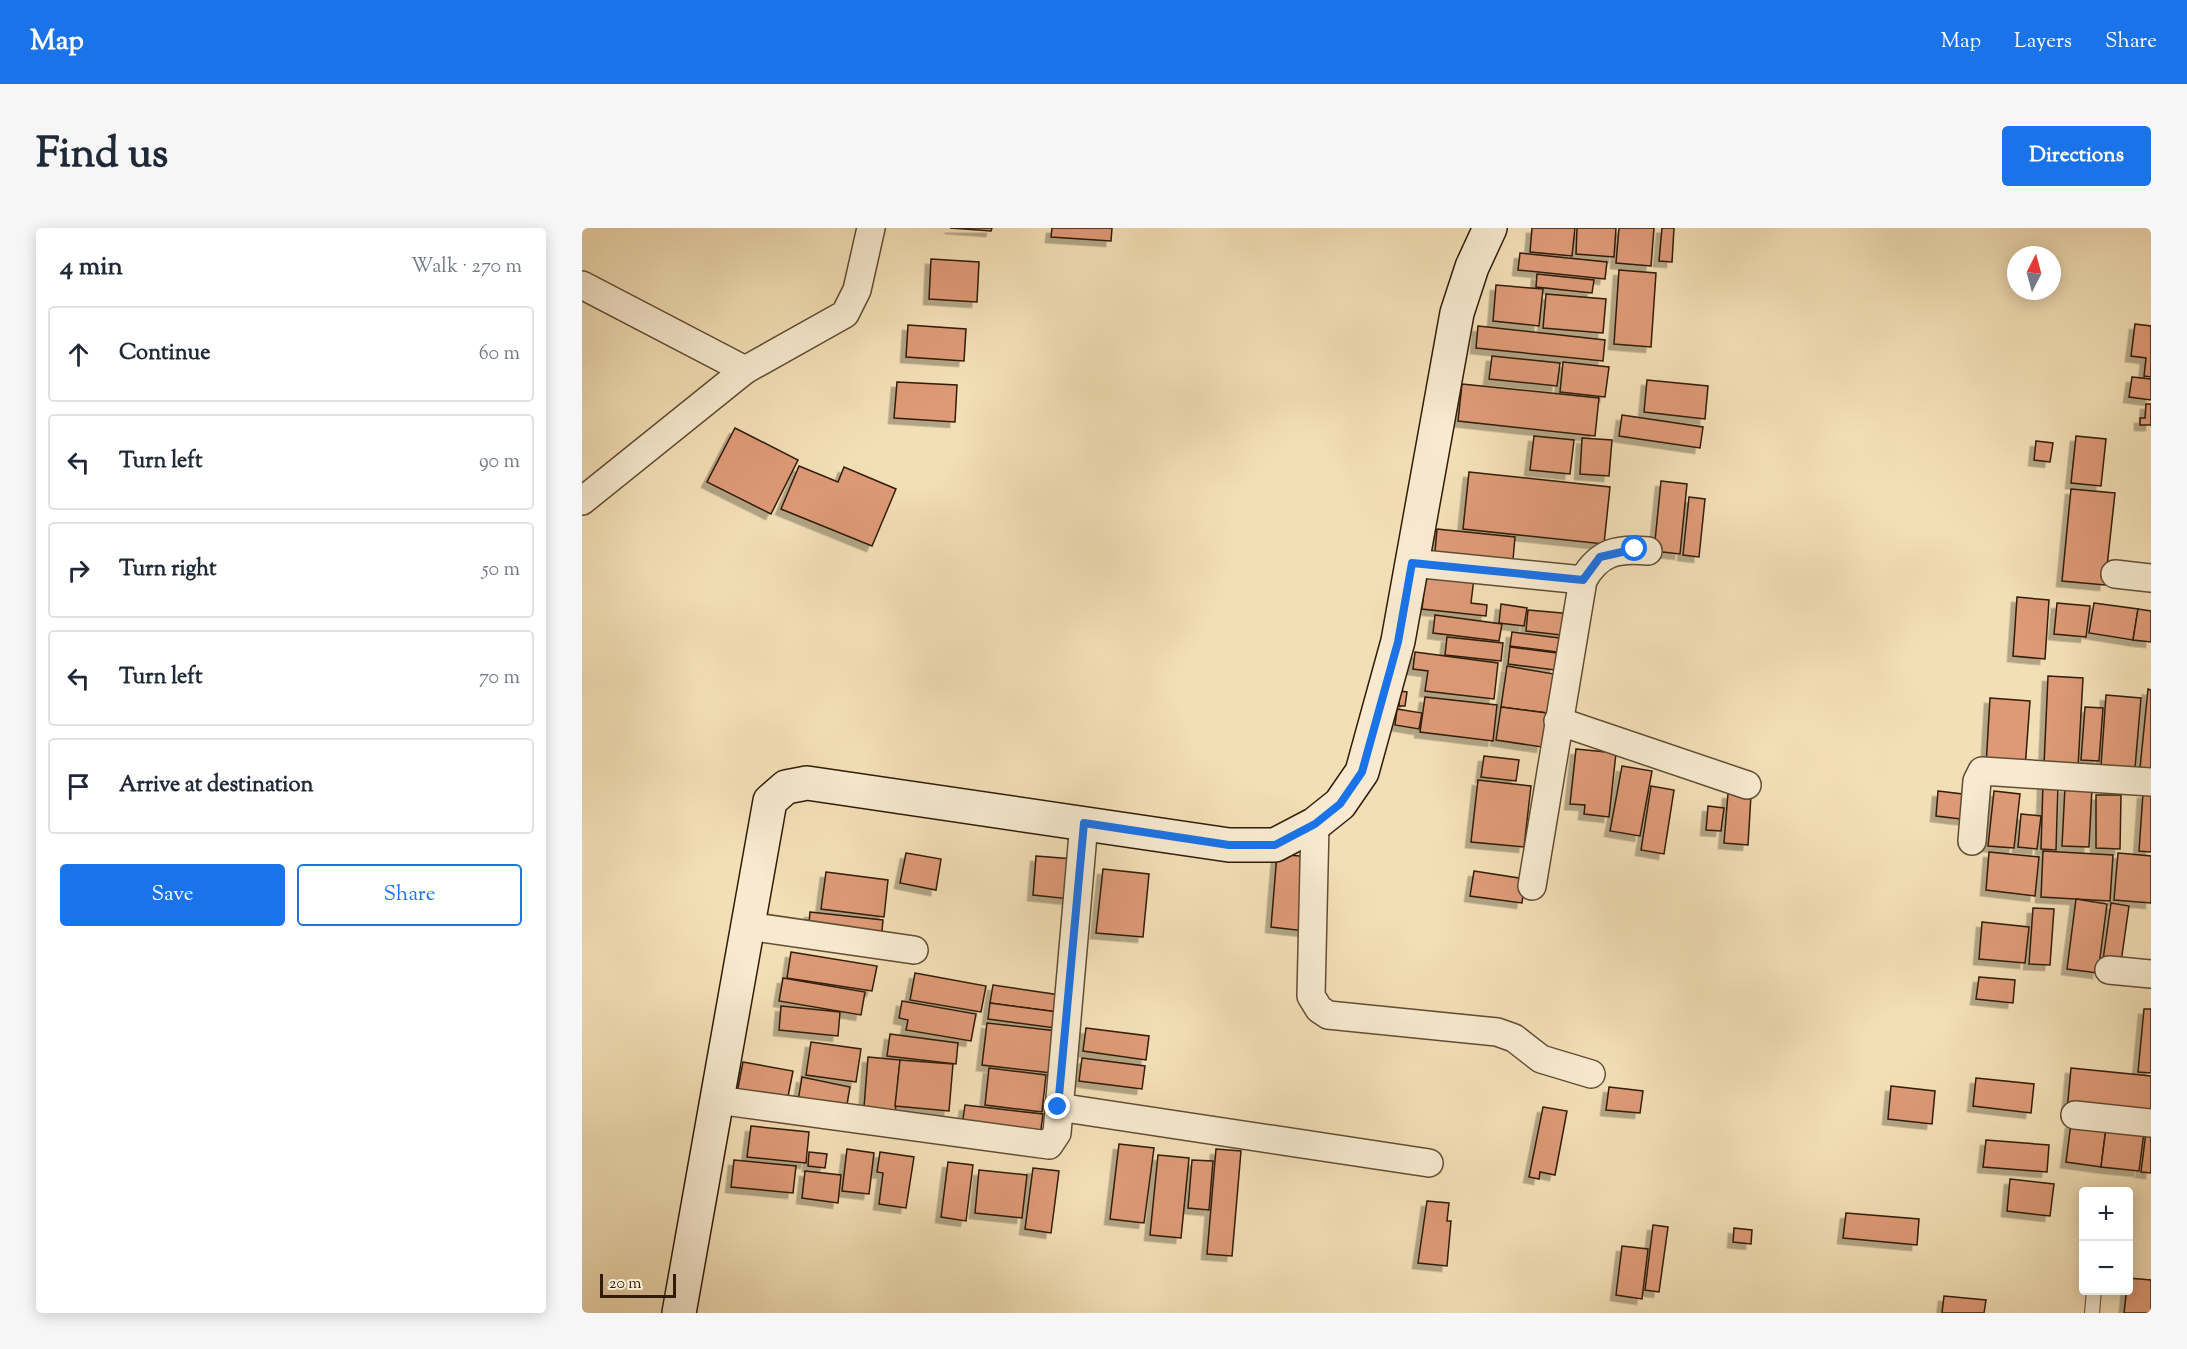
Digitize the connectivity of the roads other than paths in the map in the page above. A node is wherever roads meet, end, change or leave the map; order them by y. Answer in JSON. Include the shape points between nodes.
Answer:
{"nodes":[{"id":1,"x":871,"y":228,"type":"edge"},
{"id":2,"x":1490,"y":228,"type":"edge"},
{"id":3,"x":582,"y":285,"type":"edge"},
{"id":4,"x":745,"y":370,"type":"junction"},
{"id":5,"x":582,"y":501,"type":"edge"},
{"id":6,"x":1648,"y":551,"type":"dead end"},
{"id":7,"x":1412,"y":563,"type":"junction"},
{"id":8,"x":2115,"y":574,"type":"dead end"},
{"id":9,"x":2151,"y":578,"type":"edge"},
{"id":10,"x":1583,"y":580,"type":"junction"},
{"id":11,"x":1558,"y":721,"type":"junction"},
{"id":12,"x":2151,"y":782,"type":"edge"},
{"id":13,"x":1747,"y":785,"type":"dead end"},
{"id":14,"x":1084,"y":823,"type":"junction"},
{"id":15,"x":1315,"y":824,"type":"junction"},
{"id":16,"x":1972,"y":841,"type":"dead end"},
{"id":17,"x":1532,"y":886,"type":"dead end"},
{"id":18,"x":748,"y":926,"type":"junction"},
{"id":19,"x":914,"y":950,"type":"dead end"},
{"id":20,"x":2109,"y":970,"type":"dead end"},
{"id":21,"x":2151,"y":974,"type":"edge"},
{"id":22,"x":1592,"y":1074,"type":"dead end"},
{"id":23,"x":717,"y":1100,"type":"junction"},
{"id":24,"x":1058,"y":1107,"type":"junction"},
{"id":25,"x":2075,"y":1115,"type":"dead end"},
{"id":26,"x":2151,"y":1123,"type":"edge"},
{"id":27,"x":1429,"y":1163,"type":"dead end"},
{"id":28,"x":2094,"y":1295,"type":"edge"},
{"id":29,"x":679,"y":1313,"type":"edge"},
{"id":30,"x":2092,"y":1313,"type":"edge"}],
"edges":[{"from":1,"to":4,"type":"street","via":[[857,290],[845,314]]},
{"from":2,"to":7,"type":"street","via":[[1457,312]]},
{"from":3,"to":4,"type":"street"},
{"from":4,"to":5,"type":"street"},
{"from":6,"to":10,"type":"street","via":[[1622,550],[1600,557]]},
{"from":7,"to":10,"type":"street"},
{"from":7,"to":15,"type":"street","via":[[1398,642],[1362,772],[1340,804]]},
{"from":8,"to":9,"type":"street"},
{"from":10,"to":11,"type":"street"},
{"from":11,"to":13,"type":"street"},
{"from":11,"to":17,"type":"street"},
{"from":12,"to":16,"type":"street","via":[[1982,771],[1977,781]]},
{"from":14,"to":15,"type":"street","via":[[1229,845],[1275,845]]},
{"from":14,"to":18,"type":"street","via":[[807,783],[786,787],[770,801]]},
{"from":14,"to":24,"type":"street"},
{"from":15,"to":22,"type":"street","via":[[1311,996],[1319,1009],[1328,1015],[1497,1032],[1514,1038],[1540,1059]]},
{"from":18,"to":19,"type":"street"},
{"from":18,"to":23,"type":"street"},
{"from":20,"to":21,"type":"street"},
{"from":23,"to":24,"type":"street","via":[[1049,1145],[1057,1133]]},
{"from":23,"to":29,"type":"street"},
{"from":24,"to":27,"type":"street"},
{"from":25,"to":26,"type":"street"},
{"from":28,"to":30,"type":"lane"}]}
